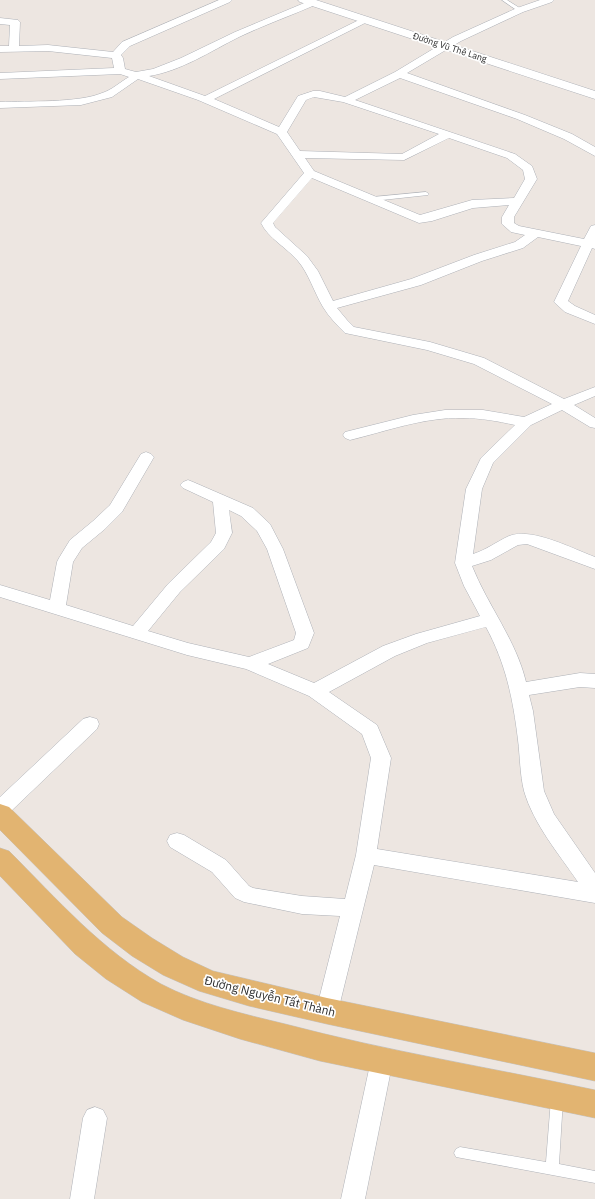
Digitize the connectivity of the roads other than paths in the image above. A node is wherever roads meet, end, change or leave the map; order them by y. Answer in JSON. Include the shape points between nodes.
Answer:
{"nodes":[{"id":1,"x":227,"y":0,"type":"edge"},
{"id":2,"x":335,"y":0,"type":"edge"},
{"id":3,"x":504,"y":0,"type":"edge"},
{"id":4,"x":548,"y":0,"type":"edge"},
{"id":5,"x":308,"y":1,"type":"edge"},
{"id":6,"x":520,"y":10,"type":"junction"},
{"id":7,"x":366,"y":20,"type":"junction"},
{"id":8,"x":0,"y":21,"type":"edge"},
{"id":9,"x":456,"y":39,"type":"junction"},
{"id":10,"x":445,"y":46,"type":"junction"},
{"id":11,"x":14,"y":49,"type":"junction"},
{"id":12,"x":0,"y":50,"type":"edge"},
{"id":13,"x":115,"y":55,"type":"junction"},
{"id":14,"x":120,"y":70,"type":"junction"},
{"id":15,"x":399,"y":74,"type":"junction"},
{"id":16,"x":138,"y":75,"type":"junction"},
{"id":17,"x":0,"y":76,"type":"edge"},
{"id":18,"x":595,"y":83,"type":"edge"},
{"id":19,"x":595,"y":95,"type":"edge"},
{"id":20,"x":207,"y":99,"type":"junction"},
{"id":21,"x":346,"y":100,"type":"junction"},
{"id":22,"x":0,"y":105,"type":"edge"},
{"id":23,"x":281,"y":132,"type":"junction"},
{"id":24,"x":448,"y":134,"type":"junction"},
{"id":25,"x":595,"y":153,"type":"edge"},
{"id":26,"x":296,"y":154,"type":"junction"},
{"id":27,"x":310,"y":173,"type":"junction"},
{"id":28,"x":426,"y":194,"type":"dead end"},
{"id":29,"x":373,"y":199,"type":"junction"},
{"id":30,"x":518,"y":200,"type":"junction"},
{"id":31,"x":595,"y":229,"type":"edge"},
{"id":32,"x":534,"y":234,"type":"junction"},
{"id":33,"x":592,"y":245,"type":"edge"},
{"id":34,"x":329,"y":306,"type":"junction"},
{"id":35,"x":595,"y":320,"type":"edge"},
{"id":36,"x":595,"y":391,"type":"edge"},
{"id":37,"x":563,"y":404,"type":"junction"},
{"id":38,"x":526,"y":422,"type":"junction"},
{"id":39,"x":595,"y":424,"type":"edge"},
{"id":40,"x":350,"y":435,"type":"dead end"},
{"id":41,"x":146,"y":457,"type":"dead end"},
{"id":42,"x":188,"y":484,"type":"dead end"},
{"id":43,"x":220,"y":499,"type":"junction"},
{"id":44,"x":463,"y":563,"type":"junction"},
{"id":45,"x":595,"y":563,"type":"edge"},
{"id":46,"x":3,"y":597,"type":"edge"},
{"id":47,"x":57,"y":609,"type":"junction"},
{"id":48,"x":490,"y":620,"type":"junction"},
{"id":49,"x":136,"y":634,"type":"junction"},
{"id":50,"x":250,"y":664,"type":"junction"},
{"id":51,"x":595,"y":681,"type":"edge"},
{"id":52,"x":519,"y":690,"type":"junction"},
{"id":53,"x":315,"y":692,"type":"junction"},
{"id":54,"x":90,"y":724,"type":"dead end"},
{"id":55,"x":0,"y":809,"type":"edge"},
{"id":56,"x":0,"y":814,"type":"edge"},
{"id":57,"x":176,"y":841,"type":"dead end"},
{"id":58,"x":366,"y":855,"type":"junction"},
{"id":59,"x":0,"y":859,"type":"edge"},
{"id":60,"x":595,"y":890,"type":"edge"},
{"id":61,"x":595,"y":894,"type":"edge"},
{"id":62,"x":352,"y":908,"type":"junction"},
{"id":63,"x":327,"y":1011,"type":"junction"},
{"id":64,"x":382,"y":1060,"type":"junction"},
{"id":65,"x":595,"y":1067,"type":"edge"},
{"id":66,"x":557,"y":1096,"type":"junction"},
{"id":67,"x":595,"y":1104,"type":"edge"},
{"id":68,"x":95,"y":1118,"type":"dead end"},
{"id":69,"x":460,"y":1153,"type":"dead end"},
{"id":70,"x":552,"y":1169,"type":"junction"},
{"id":71,"x":595,"y":1177,"type":"edge"},
{"id":72,"x":82,"y":1199,"type":"edge"},
{"id":73,"x":353,"y":1199,"type":"edge"}],
"edges":[{"from":1,"to":13,"type":"street","via":[[126,44]]},
{"from":2,"to":9,"type":"street","name":"Đường Vũ Thê Lang"},
{"from":3,"to":6,"type":"lane"},
{"from":4,"to":6,"type":"street"},
{"from":5,"to":7,"type":"street","name":"Đường Vũ Thê Lang"},
{"from":5,"to":16,"type":"street","via":[[185,60],[155,72]]},
{"from":6,"to":9,"type":"street"},
{"from":7,"to":10,"type":"street","name":"Đường Vũ Thê Lang"},
{"from":7,"to":20,"type":"street"},
{"from":8,"to":11,"type":"street","via":[[15,22]]},
{"from":9,"to":10,"type":"street"},
{"from":9,"to":18,"type":"street","name":"Đường Vũ Thê Lang"},
{"from":10,"to":15,"type":"street"},
{"from":10,"to":19,"type":"street","name":"Đường Vũ Thê Lang"},
{"from":11,"to":12,"type":"street"},
{"from":11,"to":13,"type":"street","via":[[66,49]]},
{"from":13,"to":14,"type":"street"},
{"from":14,"to":16,"type":"street"},
{"from":14,"to":17,"type":"street"},
{"from":15,"to":21,"type":"street"},
{"from":15,"to":25,"type":"street","via":[[516,114],[566,136]]},
{"from":16,"to":20,"type":"street"},
{"from":16,"to":22,"type":"street","via":[[108,95],[90,101]]},
{"from":20,"to":23,"type":"street"},
{"from":21,"to":23,"type":"street","via":[[320,94],[306,96],[298,103]]},
{"from":21,"to":24,"type":"street"},
{"from":23,"to":26,"type":"street"},
{"from":24,"to":26,"type":"street","via":[[404,157]]},
{"from":24,"to":30,"type":"street","via":[[511,156],[528,168],[531,179]]},
{"from":26,"to":27,"type":"street"},
{"from":27,"to":29,"type":"street"},
{"from":27,"to":34,"type":"street","via":[[268,222],[270,229],[307,264]]},
{"from":28,"to":29,"type":"lane"},
{"from":29,"to":30,"type":"street","via":[[419,218],[428,218],[472,204]]},
{"from":30,"to":32,"type":"street","via":[[508,217],[508,224],[515,229]]},
{"from":31,"to":33,"type":"street"},
{"from":32,"to":33,"type":"street"},
{"from":32,"to":34,"type":"street","via":[[508,250],[478,258],[416,282]]},
{"from":33,"to":35,"type":"street","via":[[561,302]]},
{"from":34,"to":37,"type":"street","via":[[340,322],[350,330],[430,346],[479,361]]},
{"from":36,"to":37,"type":"street"},
{"from":37,"to":38,"type":"street"},
{"from":37,"to":39,"type":"street"},
{"from":38,"to":40,"type":"street","via":[[478,414],[453,414]]},
{"from":38,"to":44,"type":"street","via":[[486,461],[474,489]]},
{"from":41,"to":47,"type":"street","via":[[116,508],[76,544],[65,562]]},
{"from":42,"to":43,"type":"street"},
{"from":43,"to":49,"type":"street","via":[[224,533],[218,545],[174,588]]},
{"from":43,"to":50,"type":"street","via":[[247,512],[264,528],[275,549],[305,633],[302,644]]},
{"from":44,"to":45,"type":"street","via":[[485,556],[515,540],[527,539]]},
{"from":44,"to":48,"type":"street"},
{"from":46,"to":47,"type":"street"},
{"from":47,"to":49,"type":"street"},
{"from":48,"to":52,"type":"street","via":[[505,646]]},
{"from":48,"to":53,"type":"street","via":[[415,640],[389,651]]},
{"from":49,"to":50,"type":"street"},
{"from":50,"to":53,"type":"street"},
{"from":51,"to":52,"type":"street","via":[[580,680]]},
{"from":52,"to":60,"type":"street","via":[[534,791],[546,818]]},
{"from":53,"to":58,"type":"street","via":[[370,730],[381,758]]},
{"from":54,"to":55,"type":"street"},
{"from":56,"to":63,"type":"main road","name":"Đường Nguyễn Tất Thành","via":[[112,925],[173,966],[209,982]]},
{"from":57,"to":62,"type":"street","via":[[219,866],[242,892],[251,896],[302,905]]},
{"from":58,"to":61,"type":"street"},
{"from":58,"to":62,"type":"street"},
{"from":59,"to":64,"type":"main road","via":[[85,945],[116,970],[152,993],[193,1011],[240,1026]]},
{"from":62,"to":63,"type":"street"},
{"from":63,"to":65,"type":"main road","name":"Đường Nguyễn Tất Thành"},
{"from":64,"to":66,"type":"main road"},
{"from":64,"to":73,"type":"street"},
{"from":66,"to":67,"type":"main road"},
{"from":66,"to":70,"type":"lane"},
{"from":68,"to":72,"type":"street"},
{"from":69,"to":70,"type":"lane"},
{"from":70,"to":71,"type":"lane"}]}
